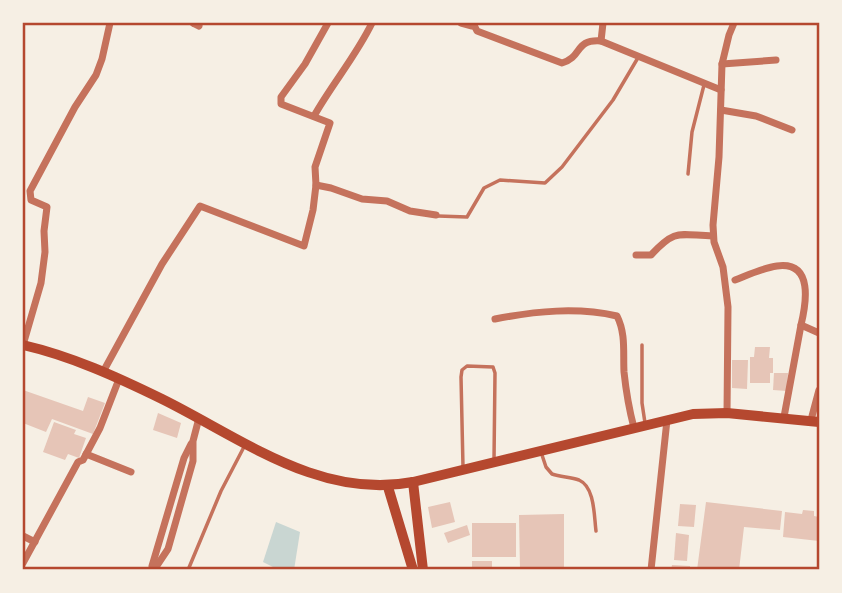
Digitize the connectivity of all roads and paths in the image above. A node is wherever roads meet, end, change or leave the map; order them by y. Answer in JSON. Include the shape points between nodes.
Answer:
{"nodes":[{"id":1,"x":110,"y":23,"type":"edge"},
{"id":2,"x":328,"y":23,"type":"edge"},
{"id":3,"x":372,"y":23,"type":"edge"},
{"id":4,"x":461,"y":23,"type":"edge"},
{"id":5,"x":603,"y":23,"type":"edge"},
{"id":6,"x":734,"y":23,"type":"edge"},
{"id":7,"x":473,"y":24,"type":"edge"},
{"id":8,"x":601,"y":41,"type":"junction"},
{"id":9,"x":639,"y":56,"type":"junction"},
{"id":10,"x":776,"y":60,"type":"dead end"},
{"id":11,"x":722,"y":64,"type":"junction"},
{"id":12,"x":705,"y":83,"type":"junction"},
{"id":13,"x":721,"y":90,"type":"junction"},
{"id":14,"x":721,"y":110,"type":"junction"},
{"id":15,"x":314,"y":116,"type":"junction"},
{"id":16,"x":792,"y":130,"type":"dead end"},
{"id":17,"x":688,"y":174,"type":"dead end"},
{"id":18,"x":316,"y":185,"type":"junction"},
{"id":19,"x":436,"y":215,"type":"joint"},
{"id":20,"x":713,"y":236,"type":"junction"},
{"id":21,"x":636,"y":255,"type":"dead end"},
{"id":22,"x":734,"y":280,"type":"dead end"},
{"id":23,"x":495,"y":318,"type":"dead end"},
{"id":24,"x":801,"y":325,"type":"junction"},
{"id":25,"x":819,"y":333,"type":"edge"},
{"id":26,"x":23,"y":345,"type":"edge"},
{"id":27,"x":642,"y":345,"type":"dead end"},
{"id":28,"x":103,"y":372,"type":"junction"},
{"id":29,"x":119,"y":379,"type":"junction"},
{"id":30,"x":819,"y":390,"type":"edge"},
{"id":31,"x":727,"y":413,"type":"junction"},
{"id":32,"x":784,"y":417,"type":"junction"},
{"id":33,"x":199,"y":418,"type":"junction"},
{"id":34,"x":667,"y":420,"type":"junction"},
{"id":35,"x":817,"y":422,"type":"edge"},
{"id":36,"x":646,"y":425,"type":"junction"},
{"id":37,"x":634,"y":428,"type":"junction"},
{"id":38,"x":193,"y":441,"type":"junction"},
{"id":39,"x":246,"y":444,"type":"junction"},
{"id":40,"x":541,"y":451,"type":"junction"},
{"id":41,"x":86,"y":454,"type":"junction"},
{"id":42,"x":494,"y":462,"type":"junction"},
{"id":43,"x":463,"y":470,"type":"junction"},
{"id":44,"x":131,"y":472,"type":"dead end"},
{"id":45,"x":413,"y":482,"type":"junction"},
{"id":46,"x":388,"y":486,"type":"junction"},
{"id":47,"x":596,"y":531,"type":"dead end"},
{"id":48,"x":23,"y":537,"type":"edge"},
{"id":49,"x":35,"y":542,"type":"junction"},
{"id":50,"x":23,"y":563,"type":"edge"},
{"id":51,"x":152,"y":570,"type":"edge"},
{"id":52,"x":188,"y":570,"type":"edge"},
{"id":53,"x":413,"y":570,"type":"edge"},
{"id":54,"x":423,"y":570,"type":"edge"},
{"id":55,"x":651,"y":570,"type":"edge"}],
"edges":[{"from":1,"to":26,"type":"street","via":[[96,75],[30,191],[31,200],[48,210],[41,283]]},
{"from":2,"to":15,"type":"street","via":[[281,97],[281,104]]},
{"from":3,"to":15,"type":"street"},
{"from":4,"to":7,"type":"street"},
{"from":5,"to":8,"type":"street"},
{"from":6,"to":11,"type":"street"},
{"from":7,"to":8,"type":"street","via":[[477,31],[562,63],[571,60],[589,40]]},
{"from":8,"to":9,"type":"street"},
{"from":9,"to":12,"type":"street"},
{"from":9,"to":19,"type":"lane","via":[[612,100],[545,183],[500,180],[484,188],[467,217]]},
{"from":10,"to":11,"type":"street"},
{"from":11,"to":13,"type":"street"},
{"from":12,"to":13,"type":"street"},
{"from":12,"to":17,"type":"lane","via":[[692,132]]},
{"from":13,"to":14,"type":"street"},
{"from":14,"to":16,"type":"street","via":[[756,116]]},
{"from":14,"to":20,"type":"street"},
{"from":15,"to":18,"type":"street","via":[[330,123],[315,167]]},
{"from":18,"to":19,"type":"street"},
{"from":18,"to":28,"type":"street","via":[[304,246],[204,207],[196,208]]},
{"from":20,"to":21,"type":"street","via":[[674,235],[651,255]]},
{"from":20,"to":31,"type":"street","via":[[728,307]]},
{"from":22,"to":24,"type":"street","via":[[777,266],[797,271],[806,285]]},
{"from":23,"to":37,"type":"street","via":[[555,311],[617,316],[623,327],[628,408]]},
{"from":24,"to":25,"type":"street"},
{"from":24,"to":32,"type":"street"},
{"from":26,"to":28,"type":"main road"},
{"from":27,"to":36,"type":"lane"},
{"from":28,"to":29,"type":"main road"},
{"from":29,"to":33,"type":"main road"},
{"from":29,"to":41,"type":"street"},
{"from":30,"to":35,"type":"street"},
{"from":31,"to":32,"type":"main road"},
{"from":31,"to":34,"type":"main road"},
{"from":32,"to":35,"type":"main road"},
{"from":33,"to":38,"type":"street"},
{"from":33,"to":39,"type":"main road"},
{"from":34,"to":36,"type":"main road"},
{"from":34,"to":55,"type":"street"},
{"from":36,"to":37,"type":"main road"},
{"from":37,"to":40,"type":"main road"},
{"from":38,"to":51,"type":"street"},
{"from":38,"to":51,"type":"street","via":[[193,461],[168,548]]},
{"from":39,"to":46,"type":"main road","via":[[331,479]]},
{"from":39,"to":52,"type":"lane"},
{"from":40,"to":42,"type":"main road"},
{"from":40,"to":47,"type":"lane","via":[[552,474],[585,484]]},
{"from":41,"to":44,"type":"street"},
{"from":41,"to":49,"type":"street"},
{"from":42,"to":43,"type":"main road"},
{"from":42,"to":43,"type":"lane","via":[[495,373],[487,366],[467,366],[461,370]]},
{"from":43,"to":45,"type":"main road"},
{"from":45,"to":46,"type":"main road"},
{"from":45,"to":54,"type":"main road"},
{"from":46,"to":53,"type":"main road"},
{"from":48,"to":49,"type":"street"},
{"from":49,"to":50,"type":"street"}]}
